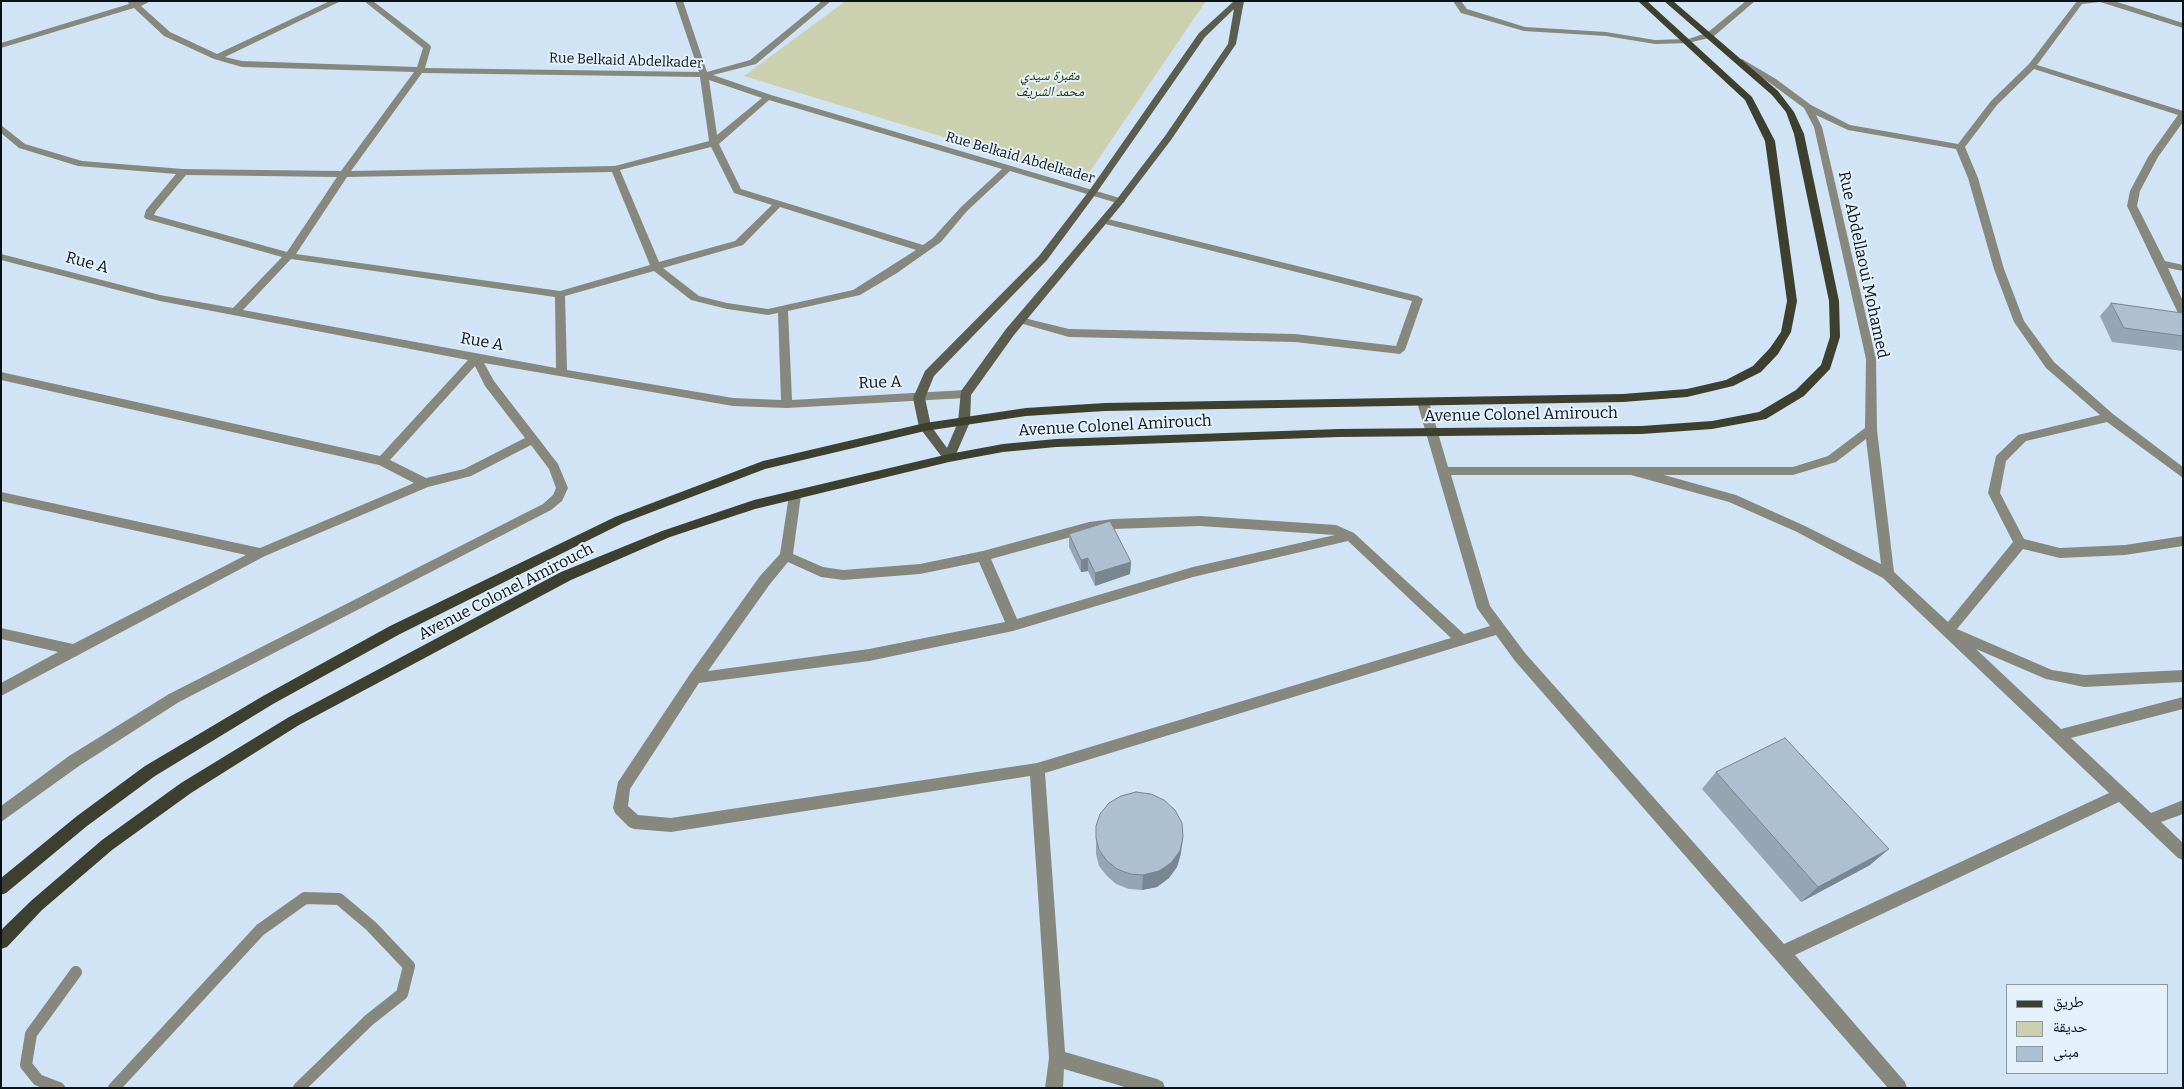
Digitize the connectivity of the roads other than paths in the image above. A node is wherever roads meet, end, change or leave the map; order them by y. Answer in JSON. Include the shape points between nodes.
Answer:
{"nodes":[{"id":1,"x":147,"y":1,"type":"edge"},
{"id":2,"x":337,"y":1,"type":"edge"},
{"id":3,"x":368,"y":1,"type":"edge"},
{"id":4,"x":679,"y":1,"type":"edge"},
{"id":5,"x":827,"y":1,"type":"edge"},
{"id":6,"x":1239,"y":1,"type":"edge"},
{"id":7,"x":1458,"y":1,"type":"edge"},
{"id":8,"x":1642,"y":1,"type":"edge"},
{"id":9,"x":1668,"y":1,"type":"edge"},
{"id":10,"x":1751,"y":1,"type":"edge"},
{"id":11,"x":2096,"y":1,"type":"edge"},
{"id":12,"x":2103,"y":1,"type":"edge"},
{"id":13,"x":133,"y":3,"type":"edge"},
{"id":14,"x":2183,"y":26,"type":"edge"},
{"id":15,"x":1710,"y":35,"type":"junction"},
{"id":16,"x":1688,"y":41,"type":"junction"},
{"id":17,"x":1,"y":46,"type":"edge"},
{"id":18,"x":217,"y":57,"type":"junction"},
{"id":19,"x":1739,"y":61,"type":"junction"},
{"id":20,"x":2032,"y":66,"type":"junction"},
{"id":21,"x":420,"y":70,"type":"junction"},
{"id":22,"x":704,"y":75,"type":"junction"},
{"id":23,"x":768,"y":97,"type":"junction"},
{"id":24,"x":1808,"y":108,"type":"junction"},
{"id":25,"x":2183,"y":114,"type":"edge"},
{"id":26,"x":1848,"y":126,"type":"junction"},
{"id":27,"x":1818,"y":127,"type":"junction"},
{"id":28,"x":1,"y":128,"type":"edge"},
{"id":29,"x":714,"y":143,"type":"junction"},
{"id":30,"x":1960,"y":147,"type":"junction"},
{"id":31,"x":615,"y":169,"type":"junction"},
{"id":32,"x":1007,"y":169,"type":"junction"},
{"id":33,"x":183,"y":172,"type":"junction"},
{"id":34,"x":344,"y":174,"type":"junction"},
{"id":35,"x":1092,"y":193,"type":"junction"},
{"id":36,"x":1120,"y":201,"type":"junction"},
{"id":37,"x":778,"y":204,"type":"junction"},
{"id":38,"x":1104,"y":221,"type":"junction"},
{"id":39,"x":924,"y":250,"type":"junction"},
{"id":40,"x":289,"y":256,"type":"junction"},
{"id":41,"x":1,"y":257,"type":"edge"},
{"id":42,"x":2161,"y":264,"type":"junction"},
{"id":43,"x":656,"y":267,"type":"junction"},
{"id":44,"x":2183,"y":268,"type":"edge"},
{"id":45,"x":560,"y":294,"type":"junction"},
{"id":46,"x":783,"y":310,"type":"junction"},
{"id":47,"x":235,"y":313,"type":"junction"},
{"id":48,"x":2183,"y":314,"type":"edge"},
{"id":49,"x":1020,"y":320,"type":"junction"},
{"id":50,"x":476,"y":358,"type":"junction"},
{"id":51,"x":562,"y":372,"type":"junction"},
{"id":52,"x":1,"y":376,"type":"edge"},
{"id":53,"x":965,"y":394,"type":"junction"},
{"id":54,"x":919,"y":398,"type":"junction"},
{"id":55,"x":1423,"y":402,"type":"junction"},
{"id":56,"x":787,"y":404,"type":"junction"},
{"id":57,"x":2109,"y":417,"type":"junction"},
{"id":58,"x":964,"y":422,"type":"junction"},
{"id":59,"x":925,"y":427,"type":"junction"},
{"id":60,"x":1871,"y":430,"type":"junction"},
{"id":61,"x":1432,"y":432,"type":"junction"},
{"id":62,"x":533,"y":439,"type":"junction"},
{"id":63,"x":949,"y":458,"type":"junction"},
{"id":64,"x":382,"y":461,"type":"junction"},
{"id":65,"x":1444,"y":471,"type":"junction"},
{"id":66,"x":1631,"y":471,"type":"junction"},
{"id":67,"x":2183,"y":474,"type":"edge"},
{"id":68,"x":425,"y":483,"type":"junction"},
{"id":69,"x":795,"y":495,"type":"junction"},
{"id":70,"x":1,"y":496,"type":"edge"},
{"id":71,"x":1350,"y":536,"type":"junction"},
{"id":72,"x":2183,"y":541,"type":"edge"},
{"id":73,"x":2020,"y":543,"type":"junction"},
{"id":74,"x":261,"y":553,"type":"junction"},
{"id":75,"x":786,"y":556,"type":"junction"},
{"id":76,"x":983,"y":556,"type":"junction"},
{"id":77,"x":1888,"y":574,"type":"junction"},
{"id":78,"x":1013,"y":626,"type":"junction"},
{"id":79,"x":1499,"y":629,"type":"junction"},
{"id":80,"x":1948,"y":631,"type":"junction"},
{"id":81,"x":1,"y":633,"type":"edge"},
{"id":82,"x":1462,"y":640,"type":"junction"},
{"id":83,"x":73,"y":650,"type":"junction"},
{"id":84,"x":2183,"y":676,"type":"edge"},
{"id":85,"x":695,"y":678,"type":"junction"},
{"id":86,"x":1,"y":690,"type":"edge"},
{"id":87,"x":2183,"y":703,"type":"edge"},
{"id":88,"x":2060,"y":735,"type":"junction"},
{"id":89,"x":1037,"y":769,"type":"junction"},
{"id":90,"x":2122,"y":794,"type":"junction"},
{"id":91,"x":2183,"y":808,"type":"edge"},
{"id":92,"x":1,"y":815,"type":"edge"},
{"id":93,"x":2150,"y":820,"type":"junction"},
{"id":94,"x":2183,"y":853,"type":"edge"},
{"id":95,"x":1,"y":888,"type":"edge"},
{"id":96,"x":1,"y":941,"type":"edge"},
{"id":97,"x":1782,"y":952,"type":"junction"},
{"id":98,"x":76,"y":972,"type":"dead end"},
{"id":99,"x":1057,"y":1058,"type":"junction"},
{"id":100,"x":59,"y":1088,"type":"edge"},
{"id":101,"x":114,"y":1088,"type":"edge"},
{"id":102,"x":299,"y":1088,"type":"edge"},
{"id":103,"x":1054,"y":1088,"type":"edge"},
{"id":104,"x":1157,"y":1088,"type":"edge"},
{"id":105,"x":1899,"y":1088,"type":"edge"}],
"edges":[{"from":1,"to":13,"type":"street"},
{"from":2,"to":18,"type":"street"},
{"from":3,"to":21,"type":"street","via":[[427,47]]},
{"from":4,"to":22,"type":"street"},
{"from":5,"to":22,"type":"street","via":[[753,62]]},
{"from":6,"to":35,"type":"street","via":[[1202,35]]},
{"from":6,"to":36,"type":"street","via":[[1232,44]]},
{"from":7,"to":16,"type":"street","via":[[1464,11],[1524,30],[1606,34],[1655,42]]},
{"from":8,"to":16,"type":"main road","name":"Avenue Colonel Amirouch"},
{"from":9,"to":15,"type":"main road","name":"Avenue Colonel Amirouch"},
{"from":10,"to":15,"type":"street"},
{"from":11,"to":20,"type":"street","via":[[2080,2]]},
{"from":12,"to":14,"type":"street"},
{"from":13,"to":17,"type":"street"},
{"from":13,"to":18,"type":"street","name":"Rue Belkaid Abdelkader","via":[[167,34]]},
{"from":15,"to":16,"type":"street"},
{"from":15,"to":19,"type":"main road","name":"Avenue Colonel Amirouch"},
{"from":16,"to":55,"type":"main road","name":"Avenue Colonel Amirouch","via":[[1749,99],[1770,141],[1792,301],[1786,332],[1774,351],[1757,369],[1729,383],[1687,393],[1623,398]]},
{"from":18,"to":21,"type":"street","name":"Rue Belkaid Abdelkader","via":[[242,64]]},
{"from":19,"to":24,"type":"street","name":"Rue Abdellaoui Mohamed","via":[[1773,81]]},
{"from":19,"to":61,"type":"main road","name":"Avenue Colonel Amirouch","via":[[1775,92],[1790,112],[1799,134],[1834,301],[1835,337],[1826,366],[1800,393],[1762,416],[1712,426]]},
{"from":20,"to":25,"type":"street"},
{"from":20,"to":30,"type":"street","via":[[1994,103]]},
{"from":21,"to":22,"type":"street","name":"Rue Belkaid Abdelkader"},
{"from":21,"to":34,"type":"street"},
{"from":22,"to":23,"type":"street","name":"Rue Belkaid Abdelkader"},
{"from":22,"to":29,"type":"street"},
{"from":23,"to":29,"type":"street"},
{"from":23,"to":32,"type":"street","name":"Rue Belkaid Abdelkader"},
{"from":24,"to":26,"type":"street"},
{"from":24,"to":27,"type":"street","name":"Rue Abdellaoui Mohamed"},
{"from":25,"to":42,"type":"street","via":[[2153,158],[2135,191],[2132,206]]},
{"from":26,"to":27,"type":"street"},
{"from":26,"to":30,"type":"street"},
{"from":27,"to":60,"type":"street","name":"Rue Abdellaoui Mohamed","via":[[1870,359]]},
{"from":28,"to":33,"type":"street","via":[[22,146],[81,164]]},
{"from":29,"to":31,"type":"street"},
{"from":29,"to":37,"type":"street","via":[[737,191]]},
{"from":30,"to":57,"type":"street","via":[[2019,322],[2050,365]]},
{"from":31,"to":34,"type":"street"},
{"from":31,"to":43,"type":"street"},
{"from":32,"to":35,"type":"street","name":"Rue Belkaid Abdelkader"},
{"from":32,"to":39,"type":"street"},
{"from":33,"to":34,"type":"street"},
{"from":33,"to":40,"type":"street","via":[[151,210],[149,217]]},
{"from":34,"to":40,"type":"street"},
{"from":35,"to":36,"type":"street","name":"Rue Belkaid Abdelkader"},
{"from":35,"to":54,"type":"street","via":[[1044,258],[929,374]]},
{"from":36,"to":38,"type":"street"},
{"from":37,"to":39,"type":"street"},
{"from":37,"to":43,"type":"street","via":[[739,243]]},
{"from":38,"to":49,"type":"street"},
{"from":38,"to":49,"type":"street","via":[[1418,299],[1400,350],[1295,338],[1069,333]]},
{"from":39,"to":46,"type":"street","via":[[856,293]]},
{"from":40,"to":45,"type":"street"},
{"from":40,"to":47,"type":"street"},
{"from":41,"to":47,"type":"street","name":"Rue A","via":[[160,298]]},
{"from":42,"to":44,"type":"street"},
{"from":42,"to":48,"type":"street"},
{"from":43,"to":45,"type":"street"},
{"from":43,"to":46,"type":"street","via":[[695,298],[768,312]]},
{"from":45,"to":51,"type":"street"},
{"from":46,"to":56,"type":"street"},
{"from":47,"to":50,"type":"street","name":"Rue A"},
{"from":49,"to":53,"type":"street"},
{"from":50,"to":51,"type":"street","name":"Rue A"},
{"from":50,"to":62,"type":"street","via":[[489,383]]},
{"from":50,"to":64,"type":"street"},
{"from":51,"to":56,"type":"street","name":"Rue A","via":[[732,402]]},
{"from":52,"to":64,"type":"street"},
{"from":53,"to":54,"type":"street","name":"Rue A"},
{"from":53,"to":58,"type":"street"},
{"from":54,"to":56,"type":"street","name":"Rue A"},
{"from":54,"to":59,"type":"street"},
{"from":55,"to":58,"type":"main road","name":"Avenue Colonel Amirouch","via":[[1105,407],[1026,412]]},
{"from":55,"to":61,"type":"street"},
{"from":57,"to":67,"type":"street"},
{"from":57,"to":73,"type":"street","via":[[2022,438],[2000,458],[1994,493]]},
{"from":58,"to":59,"type":"main road","name":"Avenue Colonel Amirouch"},
{"from":58,"to":63,"type":"street"},
{"from":59,"to":63,"type":"street"},
{"from":59,"to":95,"type":"main road","name":"Avenue Colonel Amirouch","via":[[763,465],[619,520],[525,565],[268,700],[150,771],[82,821]]},
{"from":60,"to":66,"type":"street","via":[[1832,459],[1793,471]]},
{"from":60,"to":77,"type":"street","name":"Rue Abdellaoui Mohamed"},
{"from":61,"to":63,"type":"main road","name":"Avenue Colonel Amirouch","via":[[1056,443]]},
{"from":61,"to":65,"type":"street"},
{"from":62,"to":68,"type":"street","via":[[467,473]]},
{"from":62,"to":92,"type":"street","via":[[554,467],[562,488],[558,498],[547,507],[174,698],[74,761]]},
{"from":63,"to":69,"type":"main road","name":"Avenue Colonel Amirouch"},
{"from":64,"to":68,"type":"street"},
{"from":65,"to":66,"type":"street"},
{"from":65,"to":79,"type":"street","via":[[1484,608]]},
{"from":66,"to":77,"type":"street","via":[[1732,498],[1802,529]]},
{"from":68,"to":74,"type":"street"},
{"from":69,"to":75,"type":"street"},
{"from":69,"to":96,"type":"main road","name":"Avenue Colonel Amirouch","via":[[666,534],[566,576],[294,721],[186,788],[107,845],[37,905]]},
{"from":70,"to":74,"type":"street"},
{"from":71,"to":76,"type":"street","via":[[1336,530],[1200,521],[1114,524],[1089,527]]},
{"from":71,"to":78,"type":"street","via":[[1193,572]]},
{"from":71,"to":82,"type":"street"},
{"from":72,"to":73,"type":"street","via":[[2125,550],[2060,553]]},
{"from":73,"to":80,"type":"street"},
{"from":74,"to":83,"type":"street"},
{"from":75,"to":76,"type":"street","via":[[821,572],[843,576],[920,569]]},
{"from":75,"to":85,"type":"street"},
{"from":76,"to":78,"type":"street"},
{"from":77,"to":80,"type":"street"},
{"from":78,"to":85,"type":"street","via":[[868,655]]},
{"from":79,"to":82,"type":"street"},
{"from":79,"to":97,"type":"street","via":[[1520,657]]},
{"from":80,"to":84,"type":"street","via":[[2051,675],[2084,681]]},
{"from":80,"to":88,"type":"street"},
{"from":81,"to":83,"type":"street"},
{"from":82,"to":89,"type":"street"},
{"from":83,"to":86,"type":"street"},
{"from":85,"to":89,"type":"street","via":[[623,787],[620,808],[634,822],[671,825]]},
{"from":87,"to":88,"type":"street"},
{"from":88,"to":90,"type":"street"},
{"from":89,"to":99,"type":"street"},
{"from":90,"to":93,"type":"street"},
{"from":90,"to":97,"type":"street"},
{"from":91,"to":93,"type":"street"},
{"from":93,"to":94,"type":"street"},
{"from":97,"to":105,"type":"street"},
{"from":98,"to":100,"type":"lane","via":[[31,1034],[26,1065],[38,1080]]},
{"from":99,"to":103,"type":"street"},
{"from":99,"to":104,"type":"street"},
{"from":101,"to":102,"type":"lane","via":[[260,930],[305,898],[339,899],[410,966],[402,994],[369,1020]]}]}
